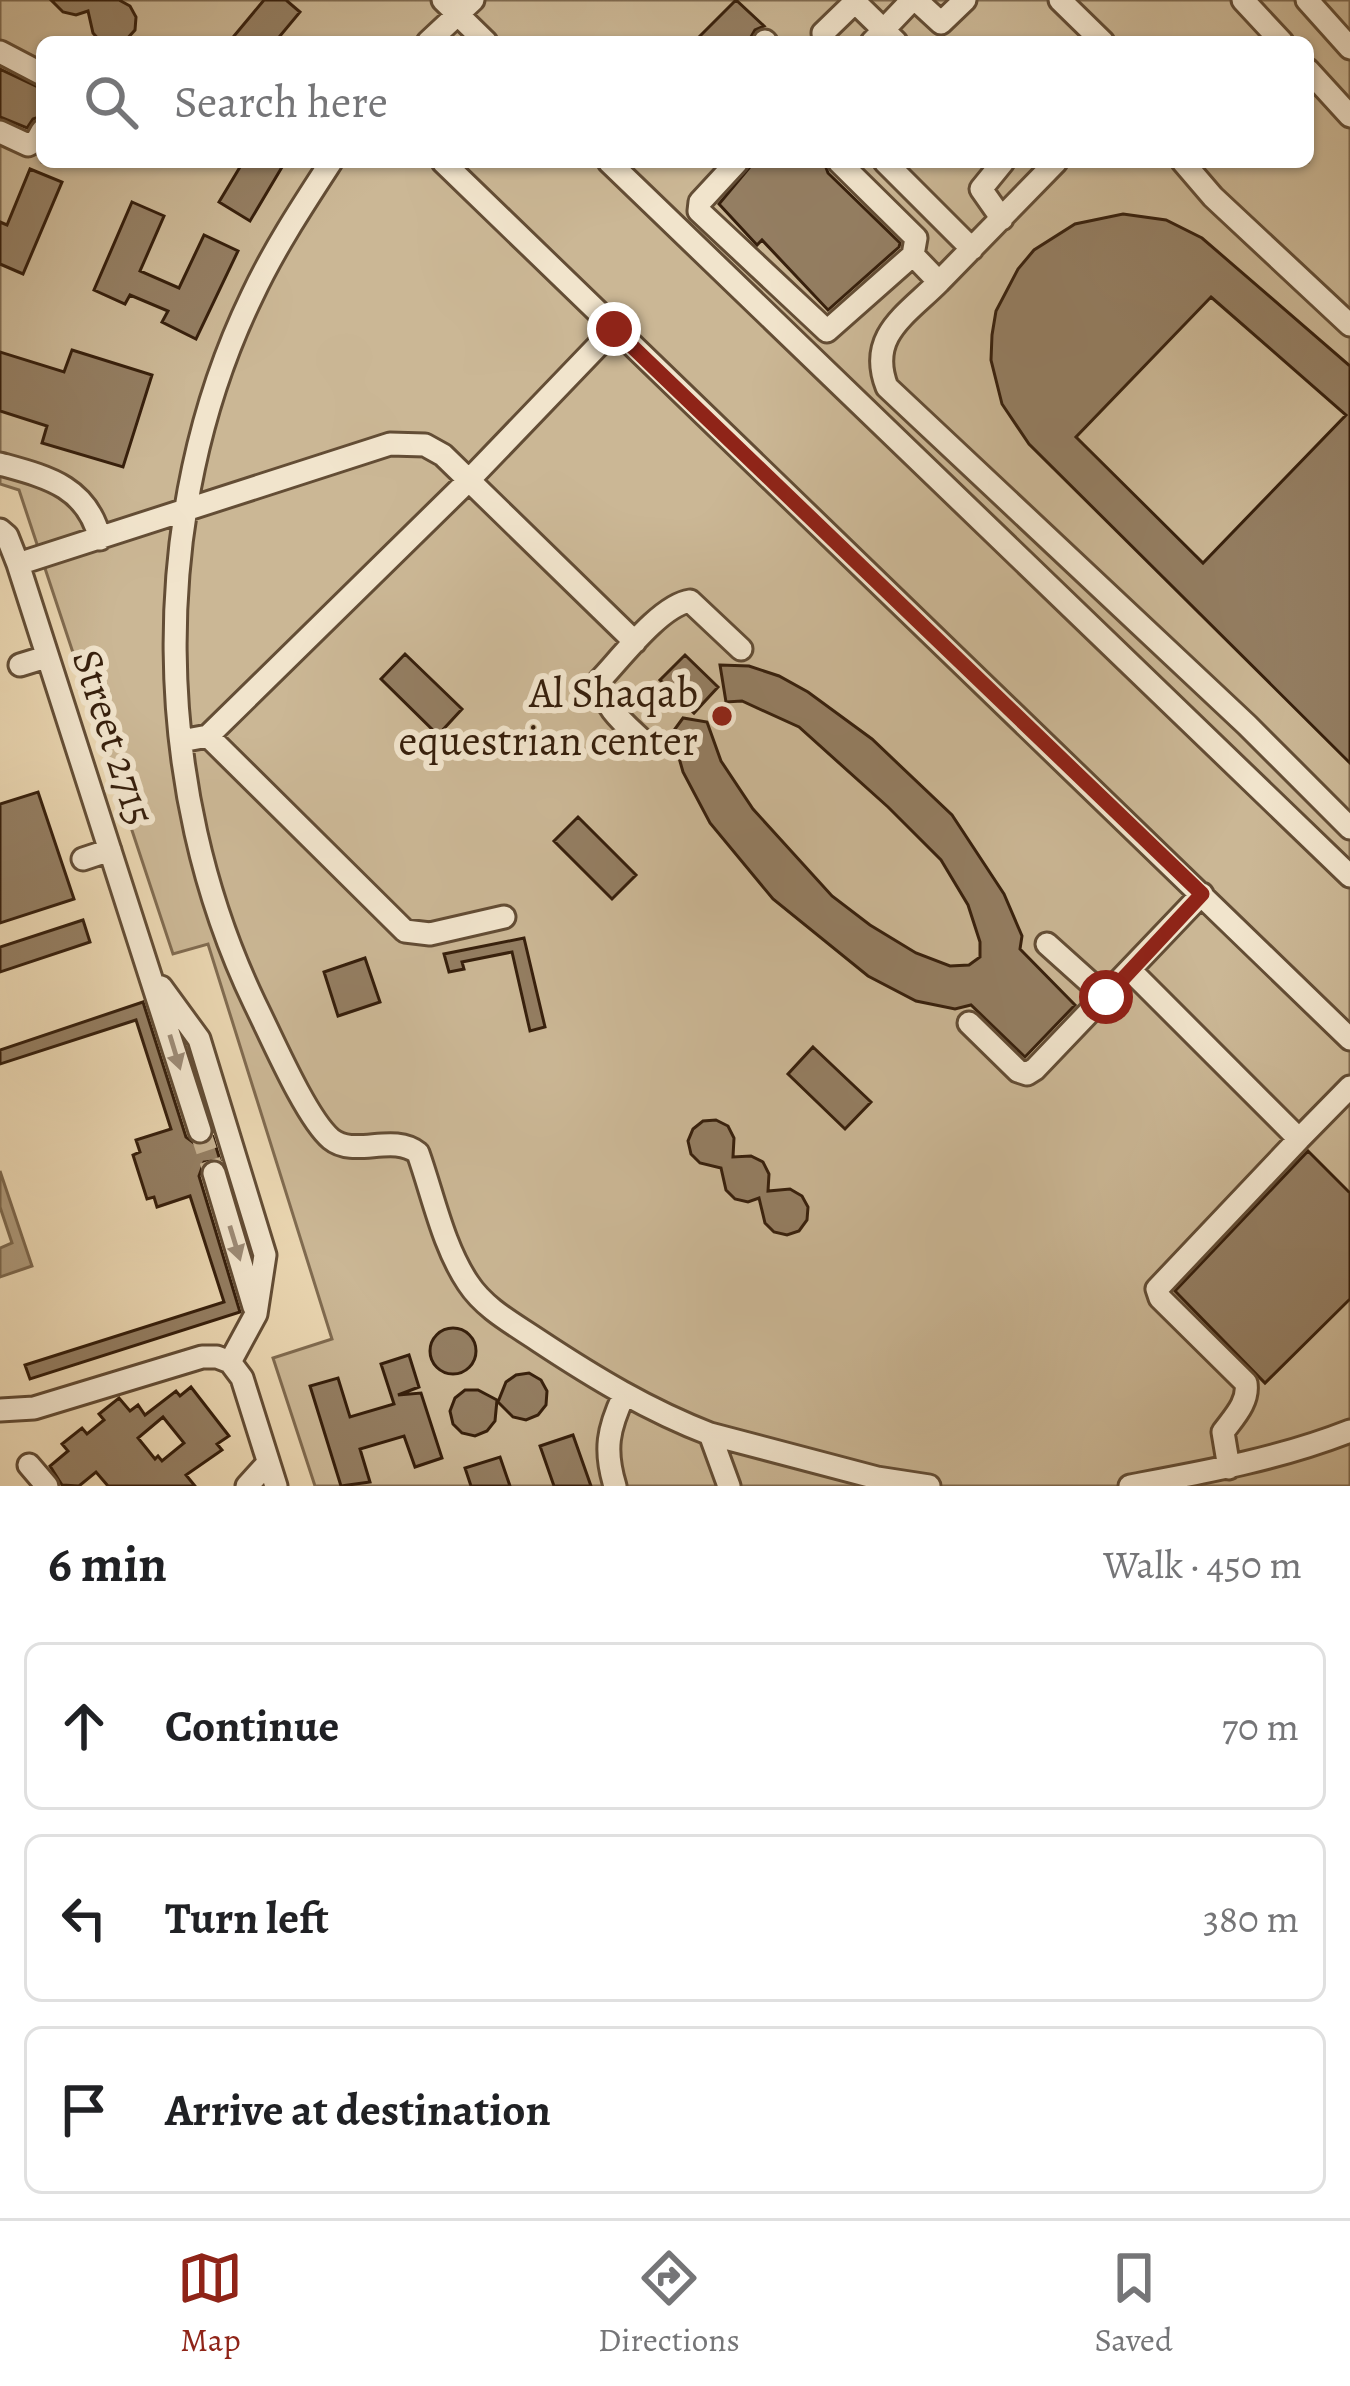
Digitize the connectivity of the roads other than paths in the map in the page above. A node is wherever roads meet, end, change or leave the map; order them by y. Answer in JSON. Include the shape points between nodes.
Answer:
{"nodes":[{"id":1,"x":914,"y":0,"type":"edge"},
{"id":2,"x":965,"y":0,"type":"edge"},
{"id":3,"x":1060,"y":0,"type":"edge"},
{"id":4,"x":1243,"y":0,"type":"edge"},
{"id":5,"x":1307,"y":0,"type":"edge"},
{"id":6,"x":856,"y":1,"type":"edge"},
{"id":7,"x":458,"y":4,"type":"edge"},
{"id":8,"x":941,"y":23,"type":"junction"},
{"id":9,"x":433,"y":36,"type":"edge"},
{"id":10,"x":482,"y":36,"type":"edge"},
{"id":11,"x":823,"y":36,"type":"edge"},
{"id":12,"x":882,"y":36,"type":"edge"},
{"id":13,"x":886,"y":36,"type":"edge"},
{"id":14,"x":928,"y":36,"type":"edge"},
{"id":15,"x":1097,"y":36,"type":"edge"},
{"id":16,"x":1276,"y":36,"type":"edge"},
{"id":17,"x":1350,"y":48,"type":"edge"},
{"id":18,"x":0,"y":52,"type":"edge"},
{"id":19,"x":36,"y":71,"type":"edge"},
{"id":20,"x":1314,"y":77,"type":"edge"},
{"id":21,"x":1350,"y":116,"type":"edge"},
{"id":22,"x":0,"y":132,"type":"edge"},
{"id":23,"x":36,"y":137,"type":"edge"},
{"id":24,"x":327,"y":168,"type":"edge"},
{"id":25,"x":449,"y":168,"type":"edge"},
{"id":26,"x":615,"y":168,"type":"edge"},
{"id":27,"x":731,"y":168,"type":"edge"},
{"id":28,"x":845,"y":168,"type":"edge"},
{"id":29,"x":891,"y":168,"type":"edge"},
{"id":30,"x":998,"y":168,"type":"edge"},
{"id":31,"x":1043,"y":168,"type":"edge"},
{"id":32,"x":1188,"y":168,"type":"edge"},
{"id":33,"x":1002,"y":219,"type":"junction"},
{"id":34,"x":972,"y":250,"type":"junction"},
{"id":35,"x":913,"y":255,"type":"junction"},
{"id":36,"x":939,"y":282,"type":"junction"},
{"id":37,"x":1350,"y":325,"type":"edge"},
{"id":38,"x":614,"y":329,"type":"junction"},
{"id":39,"x":966,"y":462,"type":"junction"},
{"id":40,"x":0,"y":464,"type":"edge"},
{"id":41,"x":469,"y":480,"type":"junction"},
{"id":42,"x":944,"y":485,"type":"junction"},
{"id":43,"x":187,"y":509,"type":"junction"},
{"id":44,"x":0,"y":530,"type":"edge"},
{"id":45,"x":100,"y":538,"type":"junction"},
{"id":46,"x":1066,"y":555,"type":"junction"},
{"id":47,"x":18,"y":564,"type":"junction"},
{"id":48,"x":1041,"y":579,"type":"junction"},
{"id":49,"x":1138,"y":623,"type":"junction"},
{"id":50,"x":635,"y":642,"type":"junction"},
{"id":51,"x":741,"y":649,"type":"dead end"},
{"id":52,"x":1114,"y":649,"type":"junction"},
{"id":53,"x":46,"y":657,"type":"junction"},
{"id":54,"x":20,"y":665,"type":"dead end"},
{"id":55,"x":208,"y":736,"type":"junction"},
{"id":56,"x":181,"y":741,"type":"junction"},
{"id":57,"x":648,"y":746,"type":"dead end"},
{"id":58,"x":1350,"y":828,"type":"edge"},
{"id":59,"x":110,"y":850,"type":"junction"},
{"id":60,"x":82,"y":859,"type":"dead end"},
{"id":61,"x":1350,"y":876,"type":"edge"},
{"id":62,"x":1202,"y":894,"type":"junction"},
{"id":63,"x":504,"y":917,"type":"dead end"},
{"id":64,"x":1047,"y":944,"type":"dead end"},
{"id":65,"x":1130,"y":970,"type":"junction"},
{"id":66,"x":150,"y":972,"type":"junction"},
{"id":67,"x":1106,"y":997,"type":"junction"},
{"id":68,"x":969,"y":1024,"type":"dead end"},
{"id":69,"x":1350,"y":1039,"type":"edge"},
{"id":70,"x":1350,"y":1087,"type":"edge"},
{"id":71,"x":221,"y":1108,"type":"junction"},
{"id":72,"x":1299,"y":1139,"type":"junction"},
{"id":73,"x":243,"y":1178,"type":"junction"},
{"id":74,"x":256,"y":1313,"type":"junction"},
{"id":75,"x":230,"y":1362,"type":"junction"},
{"id":76,"x":624,"y":1395,"type":"junction"},
{"id":77,"x":34,"y":1408,"type":"junction"},
{"id":78,"x":0,"y":1410,"type":"edge"},
{"id":79,"x":0,"y":1430,"type":"edge"},
{"id":80,"x":1350,"y":1431,"type":"edge"},
{"id":81,"x":710,"y":1434,"type":"junction"},
{"id":82,"x":268,"y":1463,"type":"junction"},
{"id":83,"x":29,"y":1465,"type":"dead end"},
{"id":84,"x":1228,"y":1468,"type":"junction"},
{"id":85,"x":47,"y":1486,"type":"edge"},
{"id":86,"x":247,"y":1486,"type":"edge"},
{"id":87,"x":276,"y":1486,"type":"edge"},
{"id":88,"x":615,"y":1486,"type":"edge"},
{"id":89,"x":728,"y":1486,"type":"edge"},
{"id":90,"x":929,"y":1486,"type":"edge"},
{"id":91,"x":1130,"y":1486,"type":"edge"}],
"edges":[{"from":1,"to":8,"type":"street"},
{"from":1,"to":13,"type":"street"},
{"from":2,"to":8,"type":"street"},
{"from":3,"to":15,"type":"street"},
{"from":4,"to":16,"type":"street"},
{"from":5,"to":17,"type":"street"},
{"from":6,"to":11,"type":"street"},
{"from":6,"to":12,"type":"street"},
{"from":7,"to":9,"type":"street"},
{"from":7,"to":10,"type":"street"},
{"from":8,"to":14,"type":"street"},
{"from":18,"to":19,"type":"street"},
{"from":20,"to":21,"type":"street"},
{"from":22,"to":23,"type":"street","via":[[28,145]]},
{"from":24,"to":43,"type":"street","via":[[251,297],[212,399]]},
{"from":25,"to":38,"type":"street"},
{"from":26,"to":42,"type":"street"},
{"from":27,"to":35,"type":"street","via":[[699,212],[823,330]]},
{"from":28,"to":35,"type":"street","via":[[916,238]]},
{"from":29,"to":34,"type":"street"},
{"from":30,"to":33,"type":"street","via":[[981,189]]},
{"from":31,"to":33,"type":"street"},
{"from":32,"to":37,"type":"street"},
{"from":33,"to":34,"type":"street"},
{"from":34,"to":36,"type":"street"},
{"from":35,"to":36,"type":"street"},
{"from":36,"to":39,"type":"street","via":[[886,335],[880,370],[902,404]]},
{"from":38,"to":41,"type":"street"},
{"from":38,"to":62,"type":"street"},
{"from":39,"to":42,"type":"street"},
{"from":39,"to":46,"type":"street"},
{"from":40,"to":45,"type":"street","via":[[72,491],[87,503]]},
{"from":41,"to":43,"type":"street","via":[[425,445],[390,444]]},
{"from":41,"to":50,"type":"street"},
{"from":41,"to":55,"type":"street"},
{"from":42,"to":48,"type":"street"},
{"from":43,"to":45,"type":"street"},
{"from":43,"to":56,"type":"street","via":[[177,584]]},
{"from":44,"to":47,"type":"street","name":"Street 2715"},
{"from":45,"to":47,"type":"street"},
{"from":46,"to":48,"type":"street"},
{"from":46,"to":49,"type":"street"},
{"from":47,"to":53,"type":"street","name":"Street 2715"},
{"from":48,"to":52,"type":"street"},
{"from":49,"to":52,"type":"street"},
{"from":49,"to":58,"type":"street"},
{"from":50,"to":51,"type":"street","via":[[690,601]]},
{"from":50,"to":57,"type":"street","via":[[600,680],[601,692]]},
{"from":52,"to":61,"type":"street"},
{"from":53,"to":54,"type":"street"},
{"from":53,"to":59,"type":"street","name":"Street 2715"},
{"from":55,"to":56,"type":"street"},
{"from":55,"to":63,"type":"street","via":[[406,931],[430,934]]},
{"from":56,"to":76,"type":"street","via":[[197,841],[227,944],[321,1126],[344,1145],[404,1145],[418,1153],[469,1286]]},
{"from":59,"to":60,"type":"street"},
{"from":59,"to":66,"type":"street","name":"Street 2715"},
{"from":62,"to":65,"type":"street"},
{"from":62,"to":69,"type":"street"},
{"from":64,"to":67,"type":"street"},
{"from":65,"to":67,"type":"street"},
{"from":65,"to":72,"type":"street"},
{"from":66,"to":71,"type":"street","name":"Street 2715","via":[[199,1039]]},
{"from":66,"to":71,"type":"street","name":"Street 2715","one_way":true,"via":[[198,1124]]},
{"from":67,"to":68,"type":"street","via":[[1027,1074]]},
{"from":70,"to":72,"type":"street"},
{"from":71,"to":73,"type":"street","name":"Street 2715"},
{"from":72,"to":84,"type":"street","via":[[1157,1289],[1246,1383],[1223,1432]]},
{"from":73,"to":74,"type":"street","name":"Street 2715","via":[[265,1255]]},
{"from":73,"to":74,"type":"street","one_way":true,"via":[[216,1180]]},
{"from":74,"to":75,"type":"street","name":"Street 2715"},
{"from":75,"to":77,"type":"street","via":[[202,1357]]},
{"from":75,"to":82,"type":"street"},
{"from":76,"to":81,"type":"street"},
{"from":76,"to":88,"type":"street","via":[[606,1443]]},
{"from":77,"to":78,"type":"street"},
{"from":77,"to":79,"type":"street"},
{"from":80,"to":84,"type":"street"},
{"from":81,"to":89,"type":"street"},
{"from":81,"to":90,"type":"street"},
{"from":82,"to":86,"type":"street"},
{"from":82,"to":87,"type":"street"},
{"from":83,"to":85,"type":"street"},
{"from":84,"to":91,"type":"street"}]}
